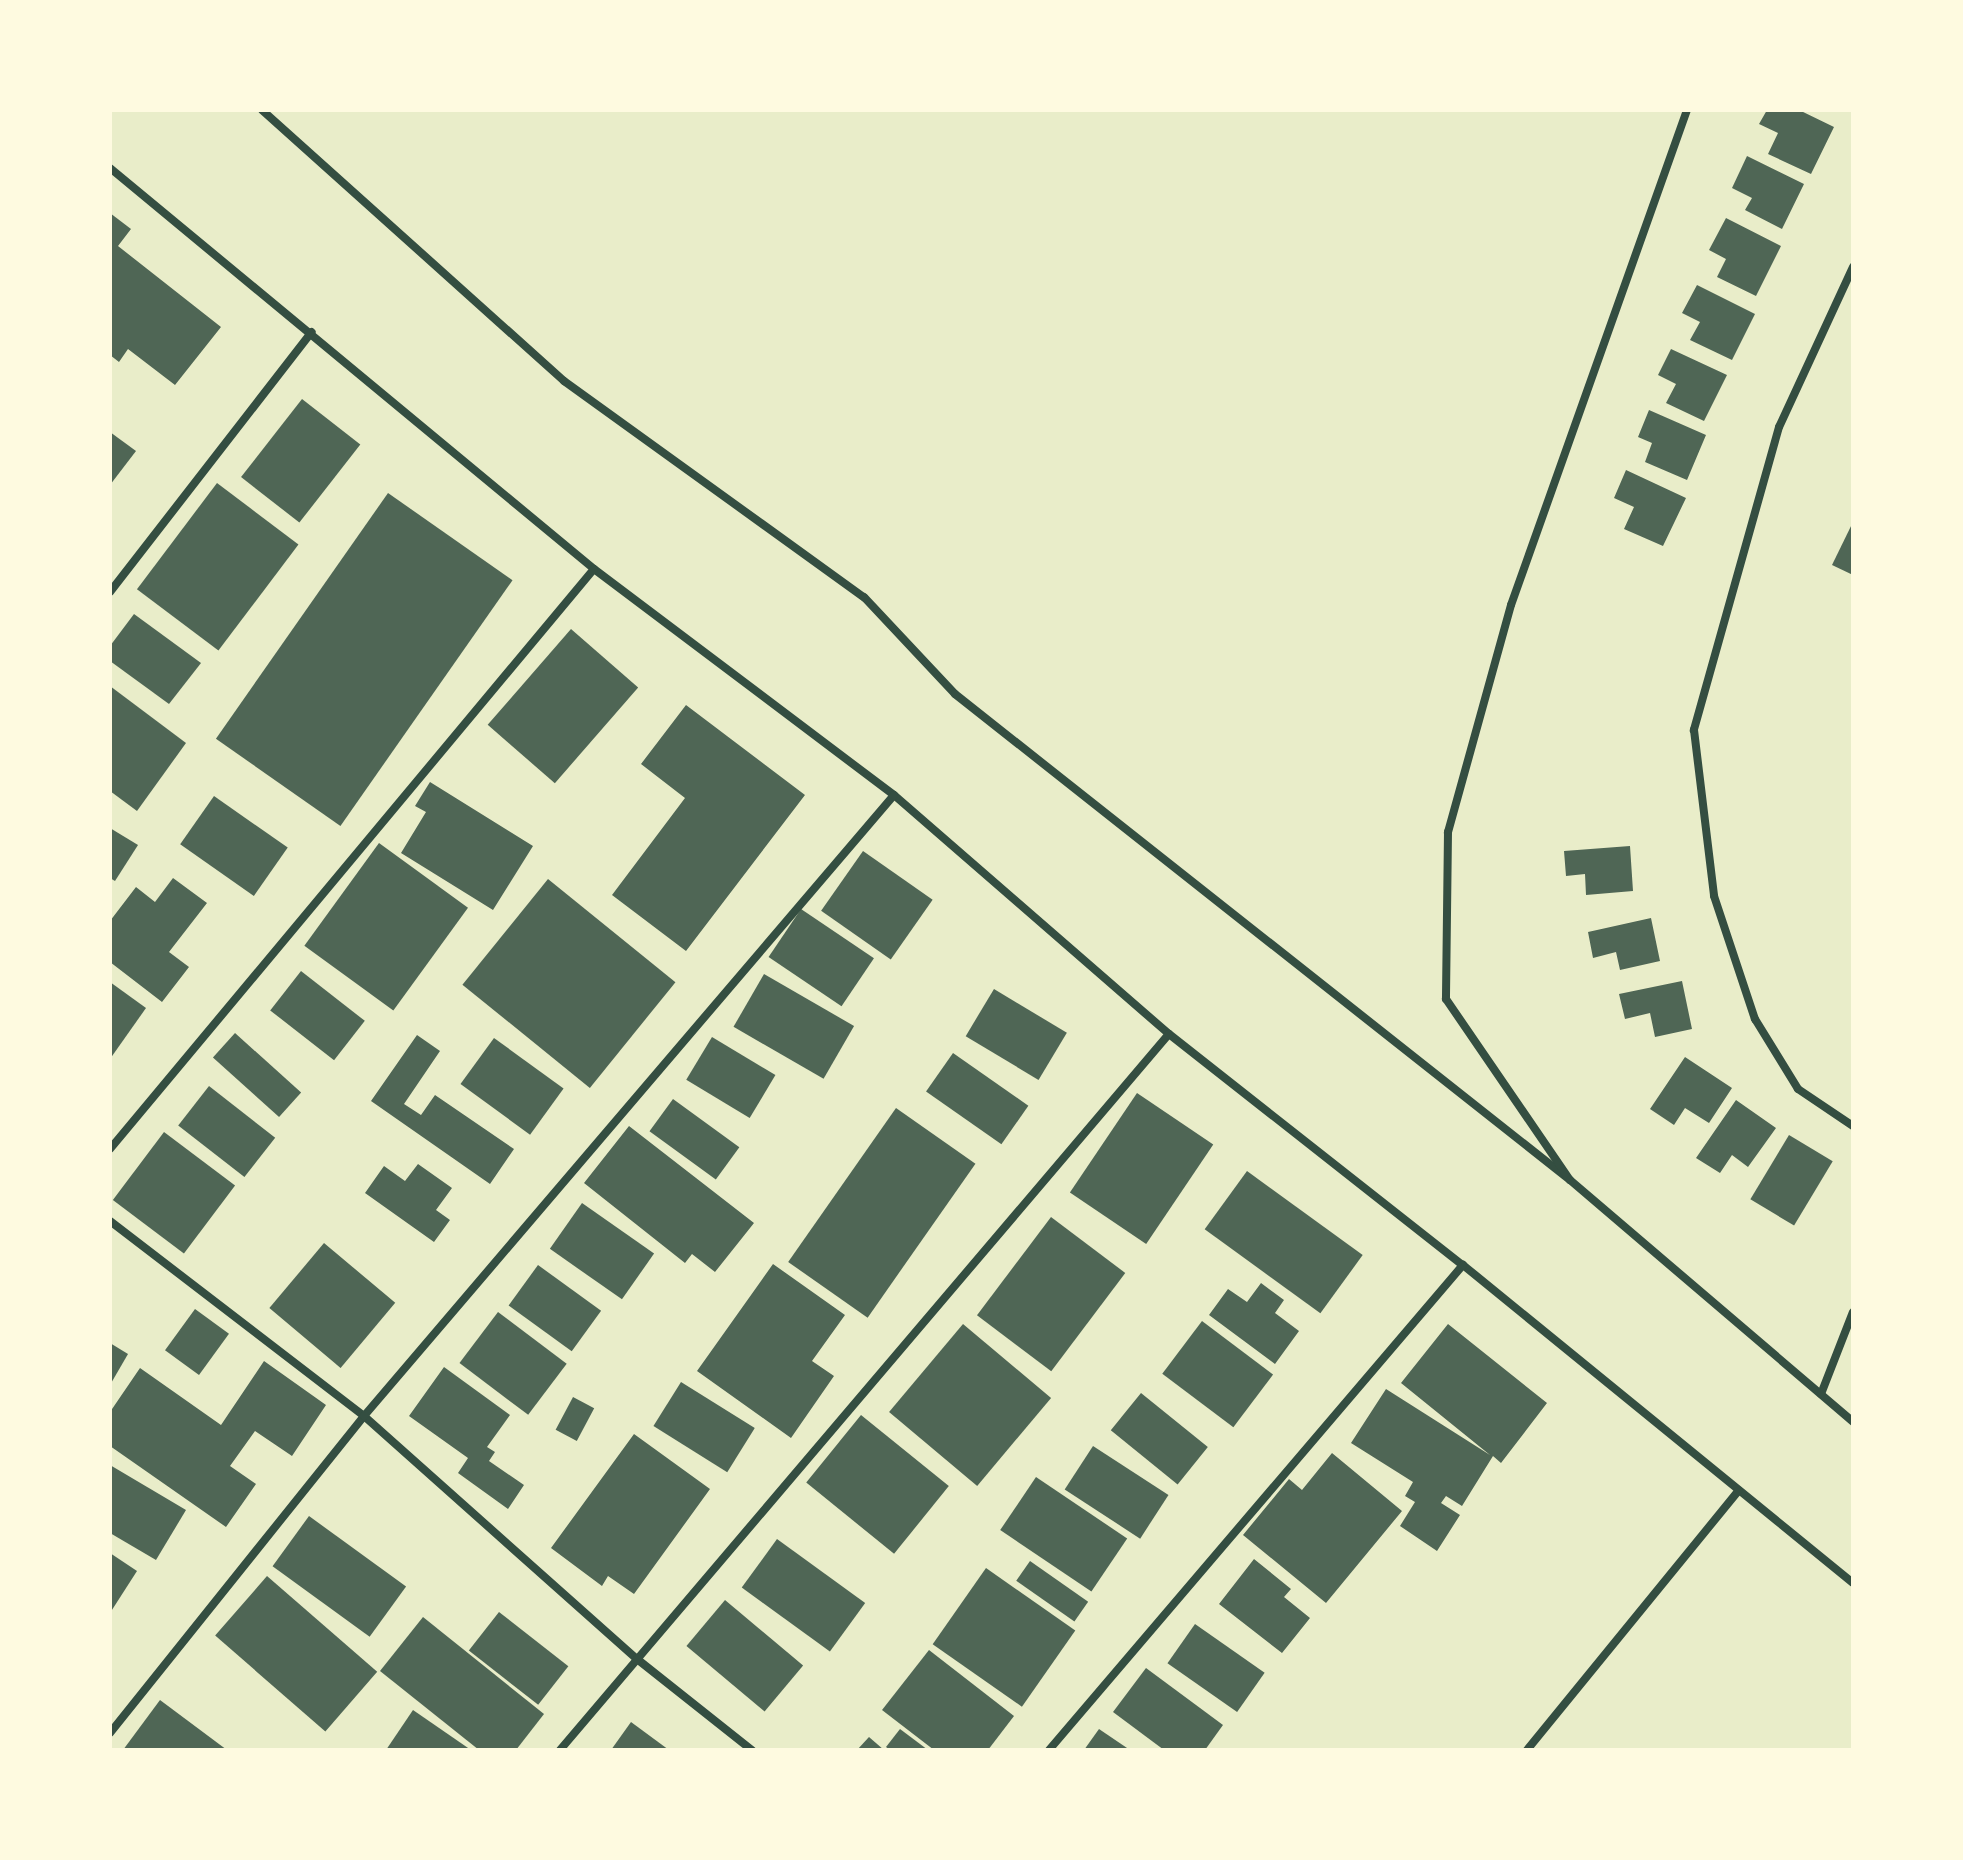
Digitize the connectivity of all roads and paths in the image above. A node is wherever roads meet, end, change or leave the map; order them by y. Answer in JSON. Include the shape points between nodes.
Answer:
{"nodes":[{"id":1,"x":262,"y":110,"type":"edge"},
{"id":2,"x":1687,"y":110,"type":"edge"},
{"id":3,"x":110,"y":168,"type":"edge"},
{"id":4,"x":1853,"y":267,"type":"edge"},
{"id":5,"x":312,"y":332,"type":"junction"},
{"id":6,"x":594,"y":569,"type":"junction"},
{"id":7,"x":110,"y":592,"type":"edge"},
{"id":8,"x":894,"y":795,"type":"junction"},
{"id":9,"x":1169,"y":1034,"type":"junction"},
{"id":10,"x":1853,"y":1126,"type":"edge"},
{"id":11,"x":110,"y":1149,"type":"edge"},
{"id":12,"x":1570,"y":1180,"type":"junction"},
{"id":13,"x":110,"y":1221,"type":"edge"},
{"id":14,"x":1463,"y":1265,"type":"junction"},
{"id":15,"x":1853,"y":1312,"type":"edge"},
{"id":16,"x":1821,"y":1394,"type":"junction"},
{"id":17,"x":364,"y":1416,"type":"junction"},
{"id":18,"x":1853,"y":1422,"type":"edge"},
{"id":19,"x":1739,"y":1490,"type":"junction"},
{"id":20,"x":1853,"y":1583,"type":"edge"},
{"id":21,"x":637,"y":1659,"type":"junction"},
{"id":22,"x":110,"y":1733,"type":"edge"},
{"id":23,"x":560,"y":1750,"type":"edge"},
{"id":24,"x":752,"y":1750,"type":"edge"},
{"id":25,"x":1049,"y":1750,"type":"edge"},
{"id":26,"x":1527,"y":1750,"type":"edge"}],
"edges":[{"from":1,"to":12,"type":"street","via":[[564,381],[864,597],[955,694]]},
{"from":2,"to":12,"type":"street","via":[[1511,605],[1448,832],[1446,999]]},
{"from":3,"to":5,"type":"street"},
{"from":4,"to":10,"type":"street","via":[[1779,427],[1694,730],[1714,896],[1755,1019],[1798,1089]]},
{"from":5,"to":6,"type":"street"},
{"from":5,"to":7,"type":"street"},
{"from":6,"to":8,"type":"street"},
{"from":6,"to":11,"type":"street"},
{"from":8,"to":9,"type":"street"},
{"from":8,"to":17,"type":"street"},
{"from":9,"to":14,"type":"street"},
{"from":9,"to":21,"type":"street"},
{"from":12,"to":16,"type":"street"},
{"from":13,"to":17,"type":"street"},
{"from":14,"to":19,"type":"street"},
{"from":14,"to":25,"type":"street"},
{"from":15,"to":16,"type":"street"},
{"from":16,"to":18,"type":"street"},
{"from":17,"to":21,"type":"street"},
{"from":17,"to":22,"type":"street"},
{"from":19,"to":20,"type":"street"},
{"from":19,"to":26,"type":"street"},
{"from":21,"to":23,"type":"street"},
{"from":21,"to":24,"type":"street"}]}
